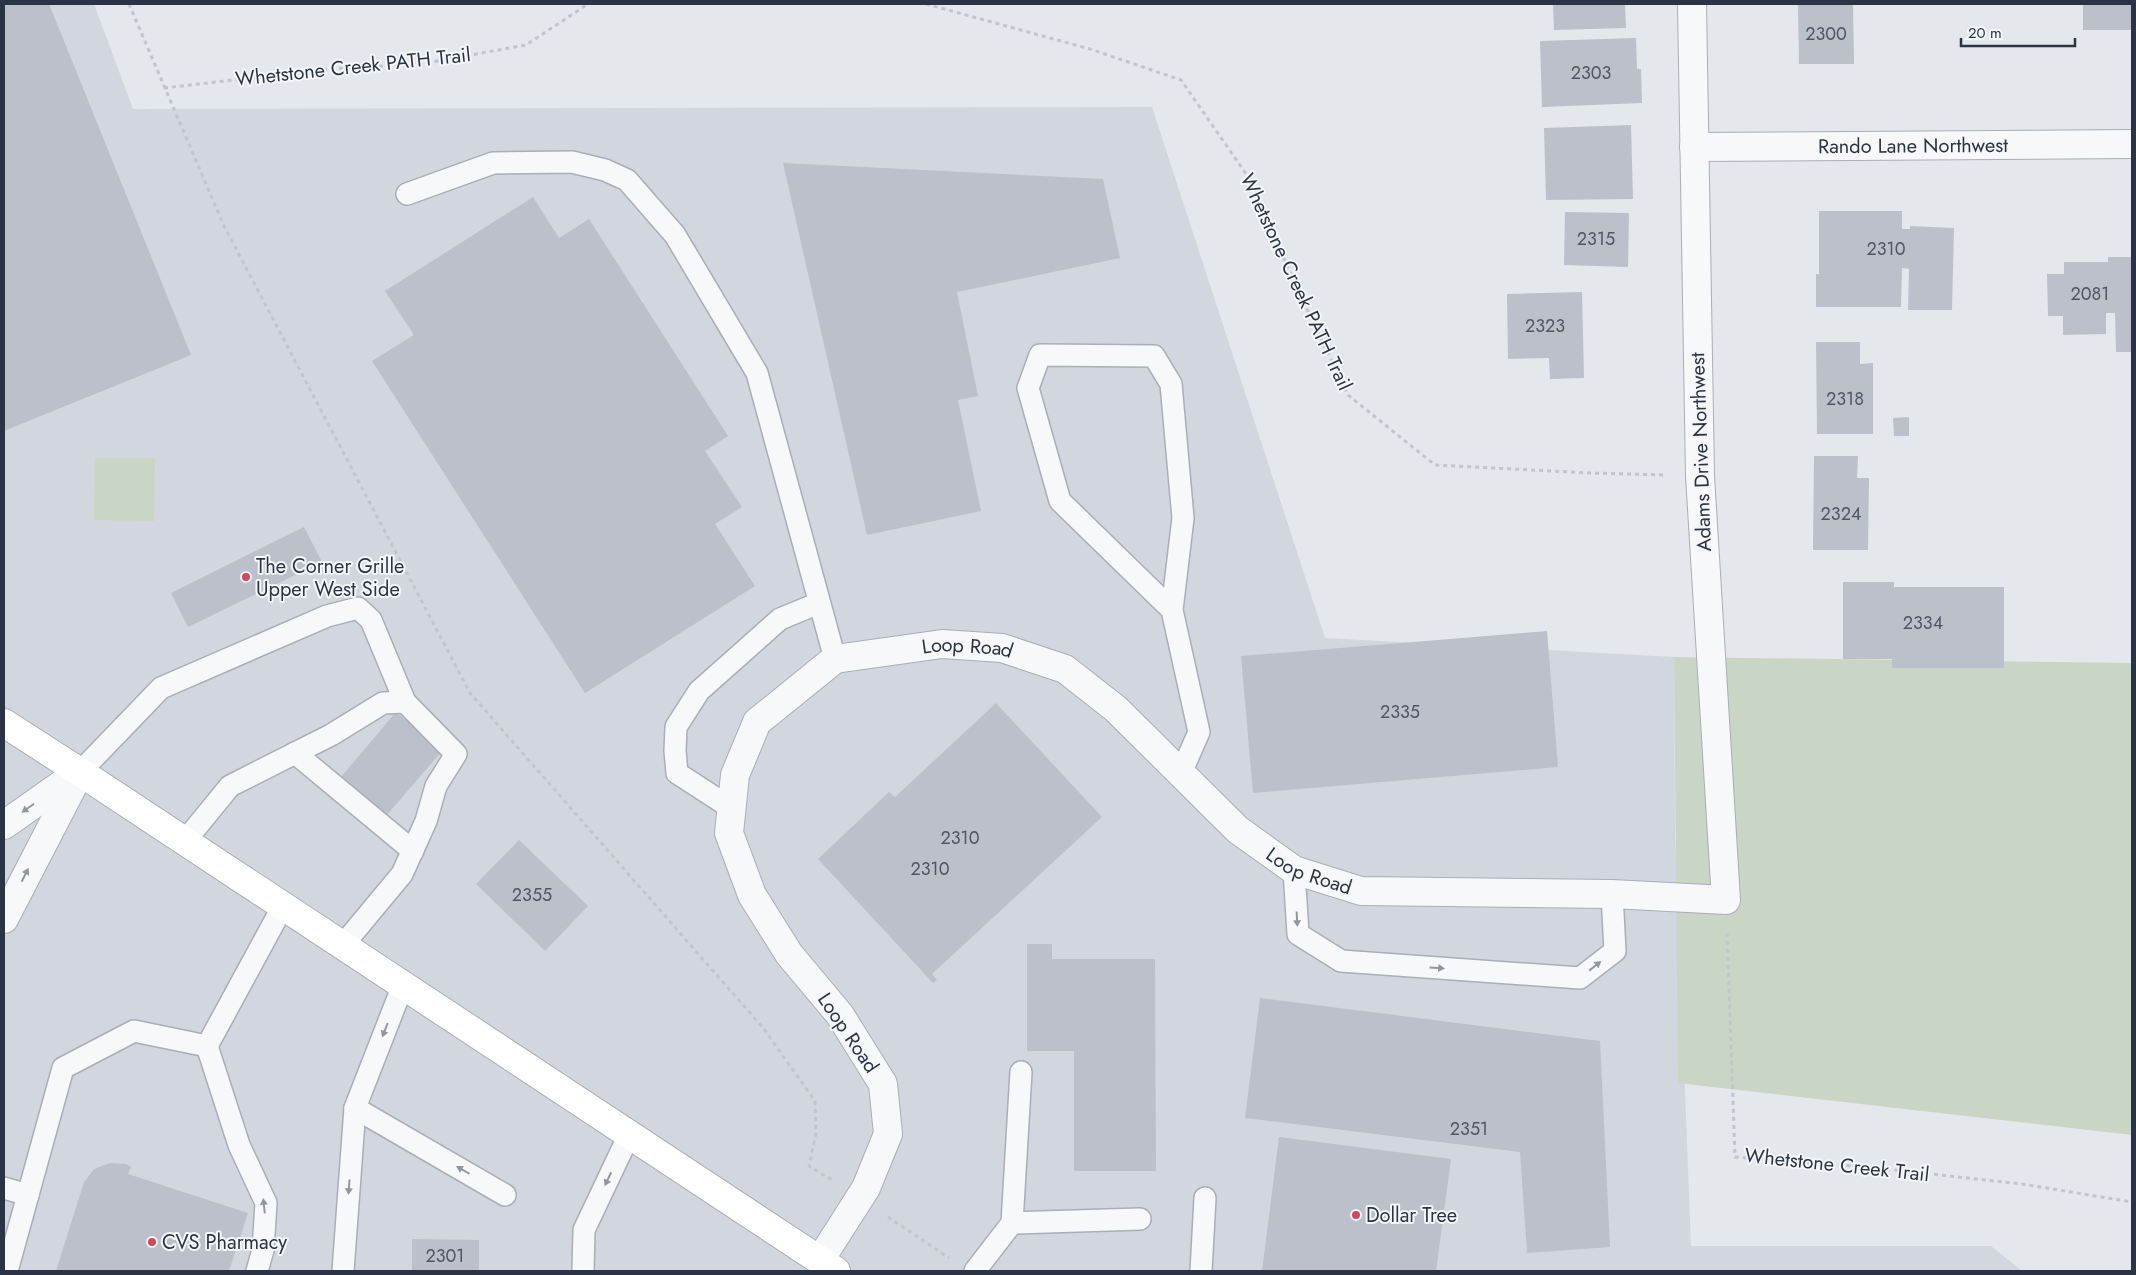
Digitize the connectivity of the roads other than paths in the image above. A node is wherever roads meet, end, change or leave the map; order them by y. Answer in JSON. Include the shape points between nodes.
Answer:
{"nodes":[{"id":1,"x":1692,"y":4,"type":"edge"},
{"id":2,"x":2132,"y":144,"type":"edge"},
{"id":3,"x":1694,"y":147,"type":"junction"},
{"id":4,"x":407,"y":194,"type":"dead end"},
{"id":5,"x":819,"y":603,"type":"junction"},
{"id":6,"x":1172,"y":610,"type":"junction"},
{"id":7,"x":835,"y":659,"type":"junction"},
{"id":8,"x":405,"y":702,"type":"junction"},
{"id":9,"x":4,"y":723,"type":"edge"},
{"id":10,"x":295,"y":753,"type":"junction"},
{"id":11,"x":80,"y":772,"type":"junction"},
{"id":12,"x":1181,"y":773,"type":"junction"},
{"id":13,"x":731,"y":808,"type":"junction"},
{"id":14,"x":4,"y":825,"type":"edge"},
{"id":15,"x":185,"y":841,"type":"junction"},
{"id":16,"x":413,"y":851,"type":"junction"},
{"id":17,"x":1294,"y":870,"type":"junction"},
{"id":18,"x":1612,"y":894,"type":"junction"},
{"id":19,"x":1726,"y":894,"type":"joint"},
{"id":20,"x":283,"y":906,"type":"junction"},
{"id":21,"x":4,"y":919,"type":"edge"},
{"id":22,"x":343,"y":945,"type":"junction"},
{"id":23,"x":403,"y":985,"type":"junction"},
{"id":24,"x":208,"y":1046,"type":"junction"},
{"id":25,"x":1021,"y":1072,"type":"dead end"},
{"id":26,"x":355,"y":1108,"type":"junction"},
{"id":27,"x":629,"y":1135,"type":"junction"},
{"id":28,"x":4,"y":1188,"type":"edge"},
{"id":29,"x":28,"y":1194,"type":"junction"},
{"id":30,"x":505,"y":1194,"type":"dead end"},
{"id":31,"x":1204,"y":1198,"type":"dead end"},
{"id":32,"x":1140,"y":1219,"type":"dead end"},
{"id":33,"x":1012,"y":1223,"type":"junction"},
{"id":34,"x":828,"y":1266,"type":"edge"},
{"id":35,"x":6,"y":1271,"type":"edge"},
{"id":36,"x":257,"y":1271,"type":"edge"},
{"id":37,"x":343,"y":1271,"type":"edge"},
{"id":38,"x":583,"y":1271,"type":"edge"},
{"id":39,"x":975,"y":1271,"type":"edge"},
{"id":40,"x":1201,"y":1271,"type":"edge"}],
"edges":[{"from":1,"to":3,"type":"street","name":"Adams Drive Northwest"},
{"from":2,"to":3,"type":"street","name":"Rando Lane Northwest"},
{"from":3,"to":19,"type":"street","name":"Adams Drive Northwest","via":[[1700,476]]},
{"from":4,"to":5,"type":"lane","via":[[493,163],[572,162],[605,170],[627,180],[675,235],[757,372]]},
{"from":5,"to":7,"type":"lane"},
{"from":5,"to":13,"type":"lane","via":[[780,619],[699,691],[676,727],[677,774]]},
{"from":6,"to":6,"type":"lane","via":[[1184,518],[1171,384],[1154,356],[1040,355],[1028,388],[1060,501]]},
{"from":6,"to":12,"type":"lane","via":[[1199,732]]},
{"from":7,"to":12,"type":"street","name":"Loop Road","via":[[942,644],[1002,648],[1065,670],[1116,708]]},
{"from":7,"to":13,"type":"street","name":"Loop Road","via":[[757,722],[735,775]]},
{"from":8,"to":10,"type":"lane","via":[[383,704]]},
{"from":8,"to":11,"type":"lane","via":[[371,620],[358,608],[328,616],[161,688]]},
{"from":8,"to":16,"type":"lane","via":[[456,754],[436,786]]},
{"from":9,"to":11,"type":"main road"},
{"from":10,"to":15,"type":"lane","via":[[230,786]]},
{"from":10,"to":16,"type":"lane"},
{"from":11,"to":14,"type":"street","one_way":true},
{"from":11,"to":15,"type":"main road"},
{"from":21,"to":11,"type":"street","one_way":true},
{"from":12,"to":17,"type":"street","name":"Loop Road","via":[[1238,830]]},
{"from":13,"to":34,"type":"street","name":"Loop Road","via":[[729,833],[752,895],[789,954],[840,1015],[883,1084],[888,1134]]},
{"from":15,"to":20,"type":"main road"},
{"from":16,"to":22,"type":"lane","via":[[402,874]]},
{"from":17,"to":18,"type":"street","name":"Loop Road","via":[[1361,891]]},
{"from":17,"to":18,"type":"lane","one_way":true,"via":[[1298,934],[1341,961],[1580,978],[1615,951]]},
{"from":18,"to":19,"type":"street","name":"Loop Road"},
{"from":20,"to":22,"type":"main road"},
{"from":20,"to":24,"type":"lane"},
{"from":22,"to":23,"type":"main road"},
{"from":23,"to":26,"type":"lane","one_way":true},
{"from":23,"to":27,"type":"main road"},
{"from":24,"to":29,"type":"lane","via":[[134,1031],[63,1068]]},
{"from":36,"to":24,"type":"lane","one_way":true,"via":[[263,1250],[266,1203],[239,1145]]},
{"from":25,"to":33,"type":"lane"},
{"from":30,"to":26,"type":"lane","one_way":true},
{"from":26,"to":37,"type":"lane","one_way":true},
{"from":27,"to":34,"type":"main road"},
{"from":27,"to":38,"type":"lane","one_way":true,"via":[[584,1230]]},
{"from":28,"to":29,"type":"lane"},
{"from":29,"to":35,"type":"lane"},
{"from":31,"to":40,"type":"lane"},
{"from":32,"to":33,"type":"lane"},
{"from":33,"to":39,"type":"lane"}]}
